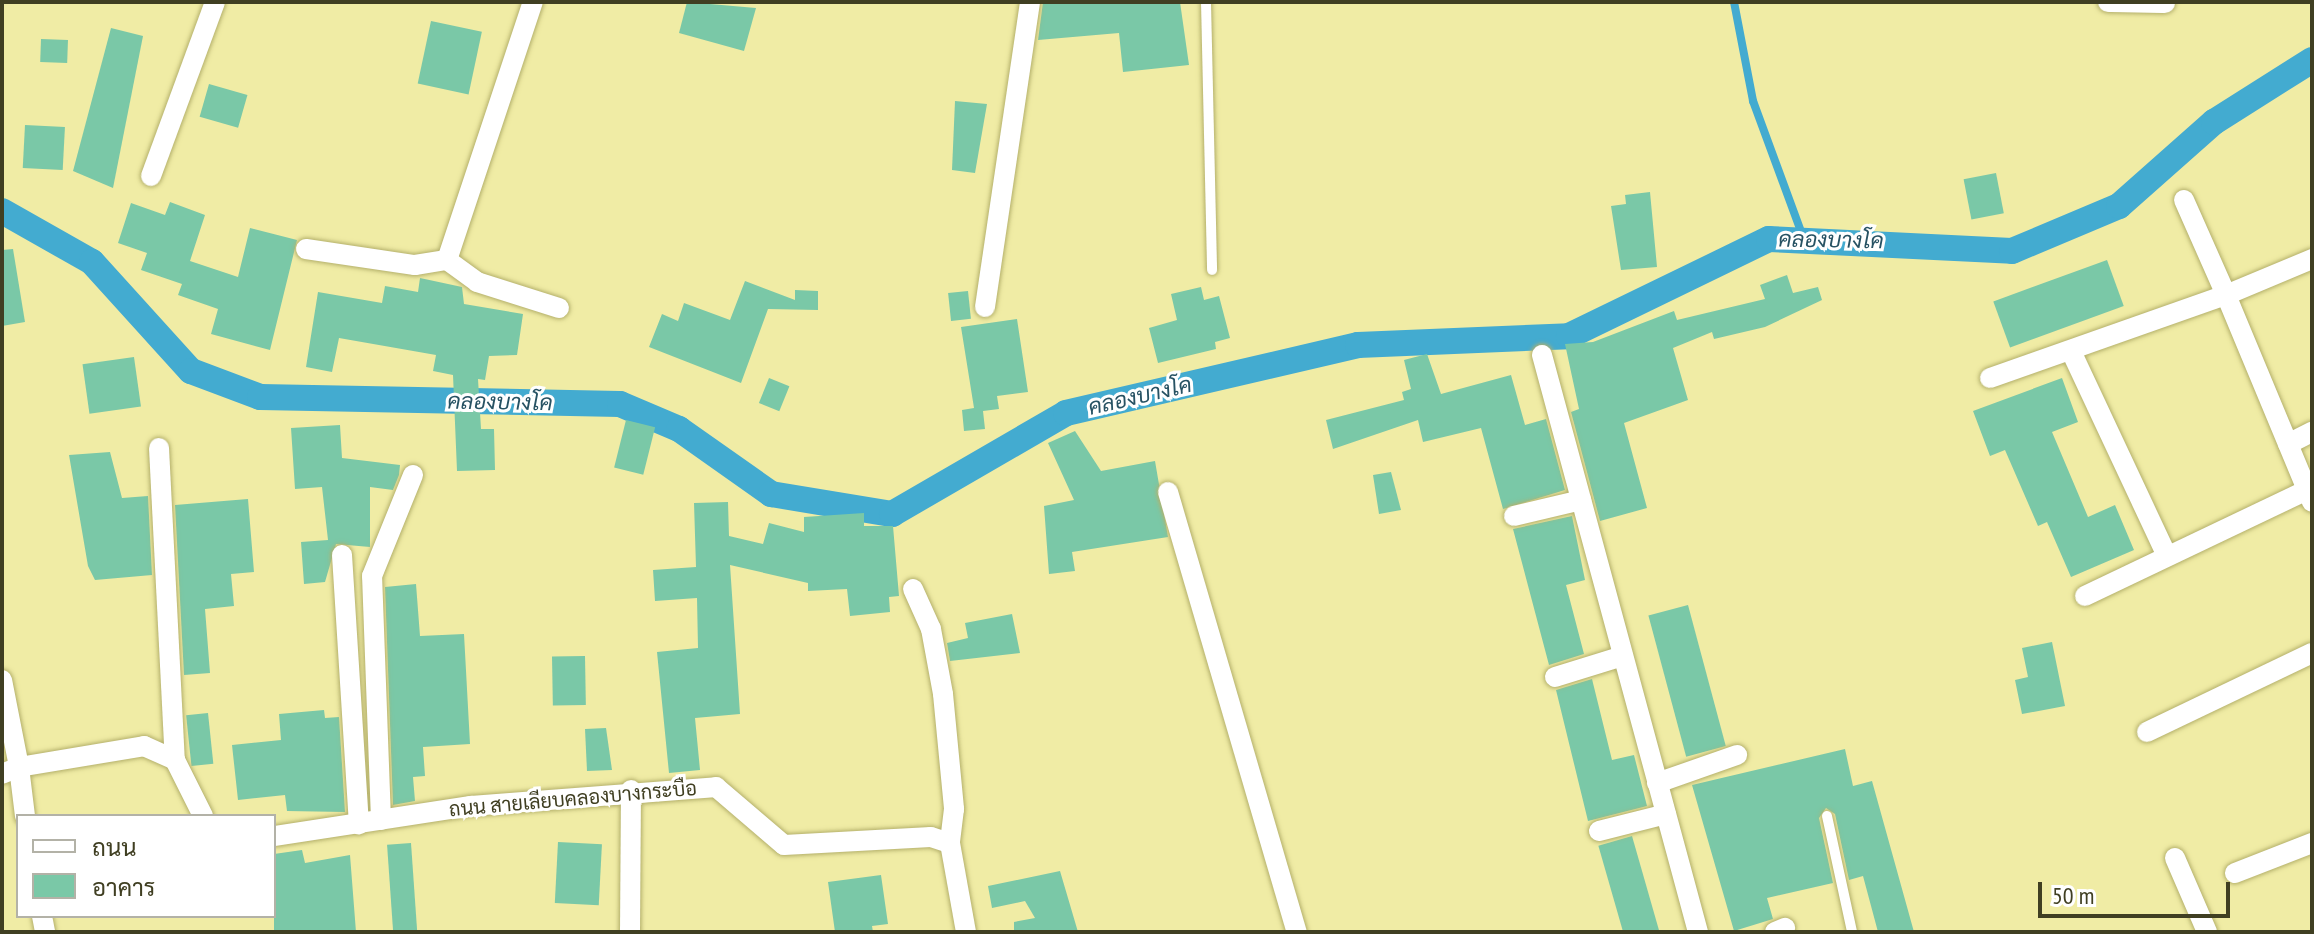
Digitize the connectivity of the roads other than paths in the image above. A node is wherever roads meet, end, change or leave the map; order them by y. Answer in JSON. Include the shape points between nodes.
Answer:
{"nodes":[{"id":1,"x":215,"y":2,"type":"edge"},
{"id":2,"x":533,"y":2,"type":"edge"},
{"id":3,"x":1030,"y":2,"type":"edge"},
{"id":4,"x":1206,"y":2,"type":"edge"},
{"id":5,"x":2108,"y":2,"type":"edge"},
{"id":6,"x":2165,"y":3,"type":"edge"},
{"id":7,"x":151,"y":176,"type":"dead end"},
{"id":8,"x":2184,"y":200,"type":"dead end"},
{"id":9,"x":306,"y":249,"type":"dead end"},
{"id":10,"x":2312,"y":259,"type":"edge"},
{"id":11,"x":447,"y":260,"type":"junction"},
{"id":12,"x":1212,"y":270,"type":"dead end"},
{"id":13,"x":2226,"y":295,"type":"junction"},
{"id":14,"x":985,"y":307,"type":"dead end"},
{"id":15,"x":559,"y":308,"type":"dead end"},
{"id":16,"x":2071,"y":351,"type":"junction"},
{"id":17,"x":1542,"y":355,"type":"dead end"},
{"id":18,"x":1990,"y":378,"type":"dead end"},
{"id":19,"x":2312,"y":432,"type":"edge"},
{"id":20,"x":2288,"y":444,"type":"junction"},
{"id":21,"x":159,"y":448,"type":"dead end"},
{"id":22,"x":413,"y":475,"type":"dead end"},
{"id":23,"x":1168,"y":492,"type":"dead end"},
{"id":24,"x":2309,"y":496,"type":"edge"},
{"id":25,"x":1581,"y":500,"type":"junction"},
{"id":26,"x":1514,"y":516,"type":"dead end"},
{"id":27,"x":342,"y":555,"type":"dead end"},
{"id":28,"x":2167,"y":556,"type":"junction"},
{"id":29,"x":913,"y":589,"type":"dead end"},
{"id":30,"x":2085,"y":596,"type":"dead end"},
{"id":31,"x":2312,"y":653,"type":"edge"},
{"id":32,"x":1623,"y":656,"type":"junction"},
{"id":33,"x":1555,"y":677,"type":"dead end"},
{"id":34,"x":2,"y":680,"type":"edge"},
{"id":35,"x":2147,"y":732,"type":"dead end"},
{"id":36,"x":1737,"y":755,"type":"dead end"},
{"id":37,"x":175,"y":760,"type":"junction"},
{"id":38,"x":10,"y":770,"type":"edge"},
{"id":39,"x":1657,"y":783,"type":"junction"},
{"id":40,"x":631,"y":790,"type":"junction"},
{"id":41,"x":24,"y":814,"type":"edge"},
{"id":42,"x":202,"y":814,"type":"edge"},
{"id":43,"x":1666,"y":814,"type":"junction"},
{"id":44,"x":1827,"y":816,"type":"dead end"},
{"id":45,"x":381,"y":820,"type":"junction"},
{"id":46,"x":359,"y":824,"type":"junction"},
{"id":47,"x":1599,"y":831,"type":"dead end"},
{"id":48,"x":276,"y":836,"type":"edge"},
{"id":49,"x":950,"y":843,"type":"junction"},
{"id":50,"x":2312,"y":843,"type":"edge"},
{"id":51,"x":2175,"y":858,"type":"dead end"},
{"id":52,"x":2235,"y":873,"type":"dead end"},
{"id":53,"x":630,"y":932,"type":"edge"},
{"id":54,"x":966,"y":932,"type":"edge"},
{"id":55,"x":1297,"y":932,"type":"edge"},
{"id":56,"x":1698,"y":932,"type":"edge"},
{"id":57,"x":1852,"y":932,"type":"edge"},
{"id":58,"x":2207,"y":932,"type":"edge"}],
"edges":[{"from":1,"to":7,"type":"street"},
{"from":2,"to":11,"type":"street"},
{"from":3,"to":14,"type":"street"},
{"from":4,"to":12,"type":"lane"},
{"from":5,"to":6,"type":"street"},
{"from":8,"to":13,"type":"street"},
{"from":9,"to":11,"type":"street","via":[[415,265]]},
{"from":10,"to":13,"type":"street"},
{"from":11,"to":15,"type":"street","via":[[477,282]]},
{"from":13,"to":16,"type":"street"},
{"from":13,"to":20,"type":"street"},
{"from":16,"to":18,"type":"street"},
{"from":16,"to":28,"type":"street"},
{"from":17,"to":25,"type":"street"},
{"from":19,"to":20,"type":"street"},
{"from":20,"to":24,"type":"street"},
{"from":21,"to":37,"type":"street"},
{"from":22,"to":45,"type":"street","via":[[372,576]]},
{"from":23,"to":55,"type":"street"},
{"from":24,"to":28,"type":"street"},
{"from":25,"to":26,"type":"street"},
{"from":25,"to":32,"type":"street"},
{"from":27,"to":46,"type":"street"},
{"from":28,"to":30,"type":"street"},
{"from":29,"to":49,"type":"street","via":[[931,629],[943,694]]},
{"from":31,"to":35,"type":"street"},
{"from":32,"to":33,"type":"street"},
{"from":32,"to":39,"type":"street"},
{"from":34,"to":38,"type":"street"},
{"from":36,"to":39,"type":"street"},
{"from":37,"to":38,"type":"street","via":[[144,746]]},
{"from":37,"to":42,"type":"street"},
{"from":38,"to":41,"type":"street"},
{"from":39,"to":43,"type":"street"},
{"from":40,"to":45,"type":"street","name":"ถนน สายเลียบคลองบางกระบือ"},
{"from":40,"to":49,"type":"street","name":"ถนน สายเลียบคลองบางกระบือ","via":[[716,787],[784,845],[800,849],[931,837]]},
{"from":40,"to":53,"type":"street"},
{"from":43,"to":47,"type":"street"},
{"from":43,"to":56,"type":"street"},
{"from":44,"to":57,"type":"lane"},
{"from":45,"to":46,"type":"street","name":"ถนน สายเลียบคลองบางกระบือ"},
{"from":46,"to":48,"type":"street","name":"ถนน สายเลียบคลองบางกระบือ"},
{"from":49,"to":54,"type":"street"},
{"from":50,"to":52,"type":"street"},
{"from":51,"to":58,"type":"street"}]}
